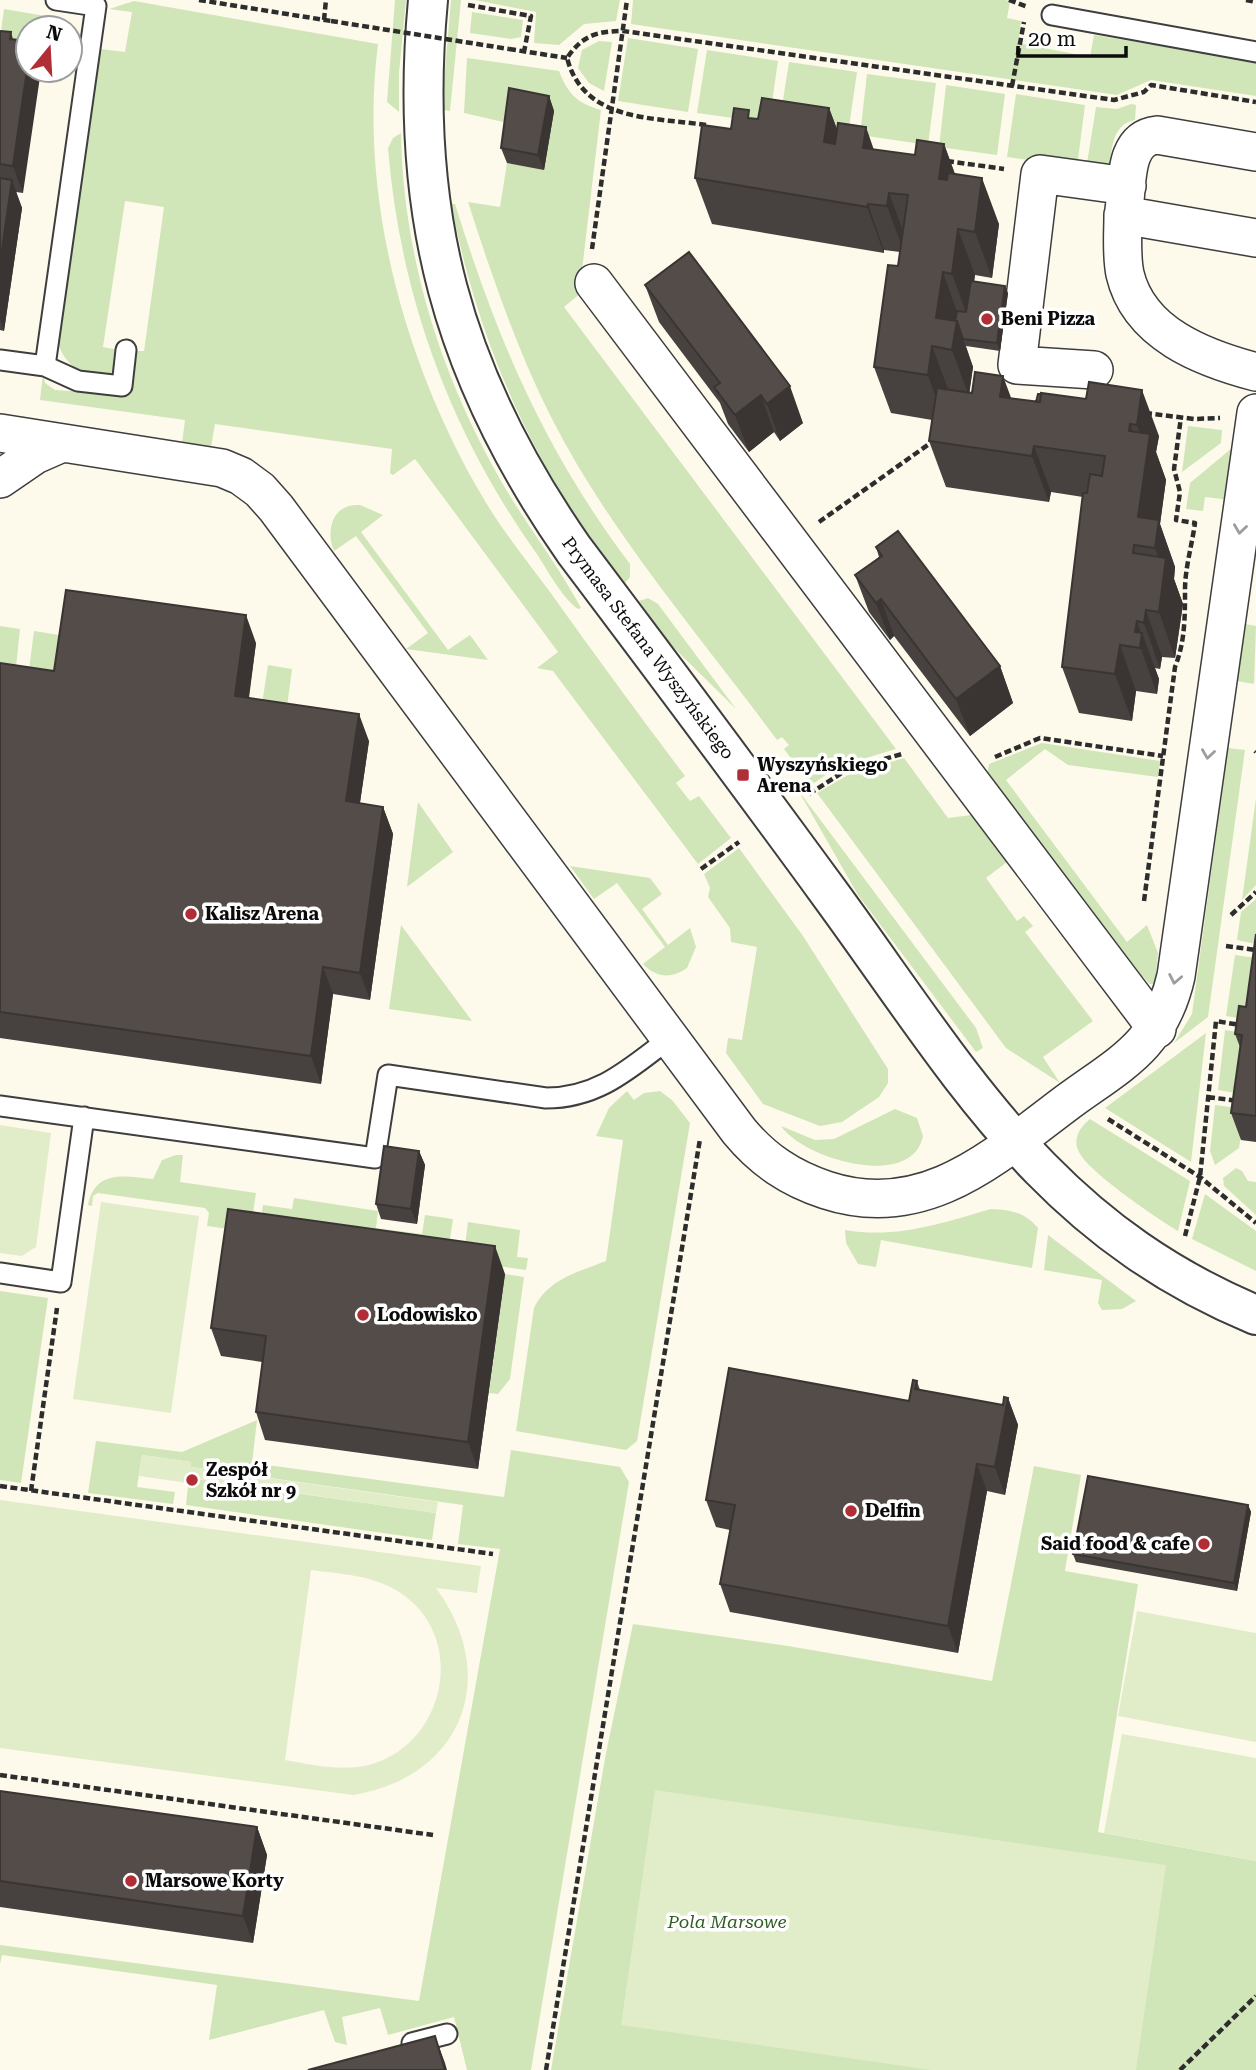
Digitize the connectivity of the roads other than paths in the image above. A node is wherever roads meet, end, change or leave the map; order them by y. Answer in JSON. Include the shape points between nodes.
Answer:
{"nodes":[{"id":1,"x":55,"y":0,"type":"edge"},
{"id":2,"x":428,"y":0,"type":"edge"},
{"id":3,"x":1052,"y":15,"type":"dead end"},
{"id":4,"x":1256,"y":52,"type":"edge"},
{"id":5,"x":1256,"y":152,"type":"edge"},
{"id":6,"x":1125,"y":200,"type":"junction"},
{"id":7,"x":1256,"y":238,"type":"edge"},
{"id":8,"x":594,"y":284,"type":"road end"},
{"id":9,"x":127,"y":350,"type":"dead end"},
{"id":10,"x":0,"y":360,"type":"edge"},
{"id":11,"x":45,"y":366,"type":"junction"},
{"id":12,"x":1094,"y":370,"type":"dead end"},
{"id":13,"x":1256,"y":372,"type":"edge"},
{"id":14,"x":1255,"y":417,"type":"edge"},
{"id":15,"x":0,"y":433,"type":"edge"},
{"id":16,"x":60,"y":444,"type":"junction"},
{"id":17,"x":0,"y":479,"type":"edge"},
{"id":18,"x":1157,"y":1029,"type":"junction"},
{"id":19,"x":670,"y":1038,"type":"junction"},
{"id":20,"x":0,"y":1106,"type":"edge"},
{"id":21,"x":84,"y":1117,"type":"junction"},
{"id":22,"x":1014,"y":1144,"type":"junction"},
{"id":23,"x":0,"y":1273,"type":"edge"},
{"id":24,"x":1256,"y":1315,"type":"edge"},
{"id":25,"x":447,"y":2034,"type":"dead end"},
{"id":26,"x":393,"y":2048,"type":"edge"}],
"edges":[{"from":1,"to":11,"type":"lane","via":[[96,6]]},
{"from":2,"to":22,"type":"street","name":"Prymasa Stefana Wyszyńskiego","via":[[422,133],[433,230],[465,346],[506,442],[574,550],[960,1077]]},
{"from":3,"to":4,"type":"lane"},
{"from":5,"to":6,"type":"street","via":[[1146,136],[1132,150]]},
{"from":6,"to":7,"type":"street"},
{"from":6,"to":12,"type":"street","via":[[1041,174],[1017,365]]},
{"from":6,"to":13,"type":"street","via":[[1125,275],[1141,309],[1166,334],[1201,355]]},
{"from":8,"to":18,"type":"street"},
{"from":9,"to":11,"type":"lane","via":[[122,386],[78,381]]},
{"from":10,"to":11,"type":"lane"},
{"from":14,"to":18,"type":"street","one_way":true,"via":[[1176,976]]},
{"from":15,"to":16,"type":"street"},
{"from":16,"to":17,"type":"street"},
{"from":16,"to":19,"type":"street","via":[[200,463],[241,476],[260,490]]},
{"from":18,"to":22,"type":"street","via":[[1132,1054]]},
{"from":19,"to":21,"type":"lane","via":[[604,1085],[566,1098],[388,1075],[375,1158]]},
{"from":19,"to":22,"type":"street","via":[[758,1153],[809,1185],[868,1200],[895,1199],[951,1182]]},
{"from":20,"to":21,"type":"lane"},
{"from":21,"to":23,"type":"lane","via":[[61,1282]]},
{"from":22,"to":24,"type":"street","name":"Prymasa Stefana Wyszyńskiego","via":[[1068,1198],[1140,1255]]},
{"from":25,"to":26,"type":"lane"}]}
